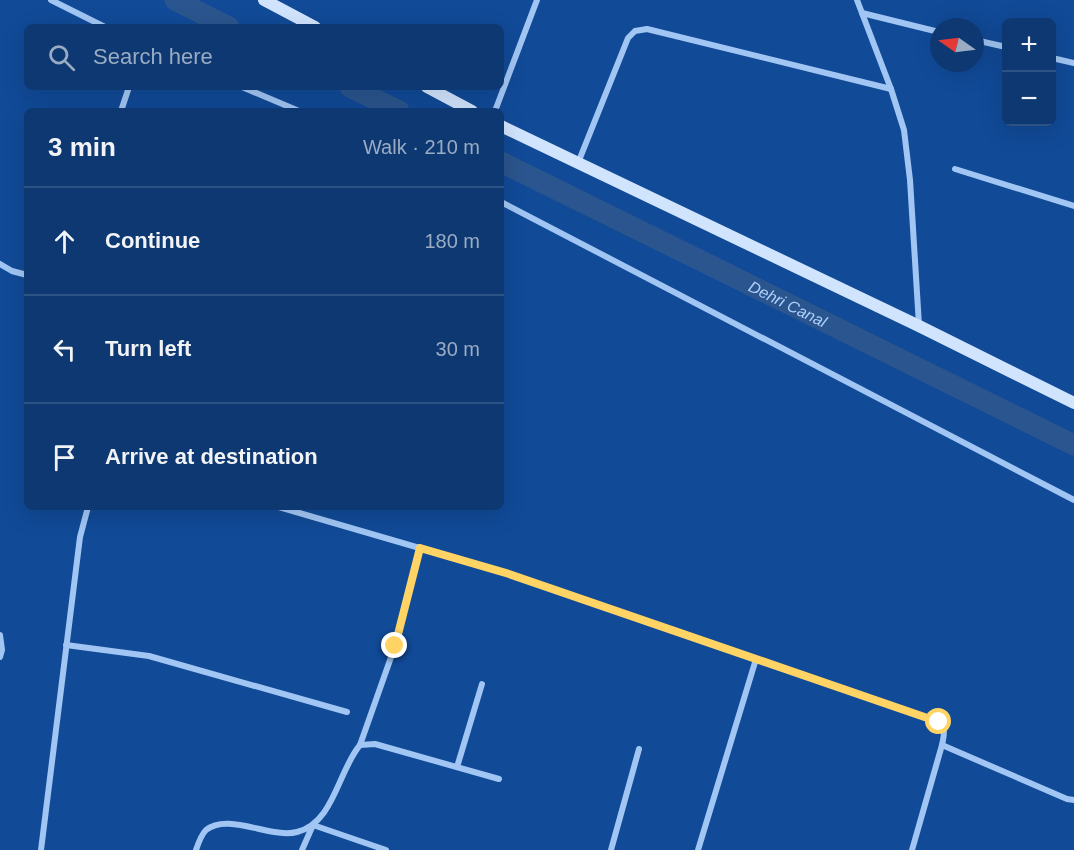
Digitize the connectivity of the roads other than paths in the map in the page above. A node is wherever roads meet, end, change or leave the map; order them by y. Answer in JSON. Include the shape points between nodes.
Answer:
{"nodes":[{"id":1,"x":51,"y":0,"type":"edge"},
{"id":2,"x":266,"y":0,"type":"edge"},
{"id":3,"x":537,"y":0,"type":"edge"},
{"id":4,"x":856,"y":0,"type":"edge"},
{"id":5,"x":862,"y":14,"type":"junction"},
{"id":6,"x":99,"y":24,"type":"edge"},
{"id":7,"x":310,"y":24,"type":"edge"},
{"id":8,"x":930,"y":30,"type":"edge"},
{"id":9,"x":984,"y":42,"type":"edge"},
{"id":10,"x":1002,"y":46,"type":"edge"},
{"id":11,"x":1056,"y":59,"type":"edge"},
{"id":12,"x":1074,"y":63,"type":"edge"},
{"id":13,"x":504,"y":87,"type":"edge"},
{"id":14,"x":891,"y":89,"type":"junction"},
{"id":15,"x":128,"y":90,"type":"edge"},
{"id":16,"x":249,"y":90,"type":"edge"},
{"id":17,"x":434,"y":90,"type":"edge"},
{"id":18,"x":503,"y":90,"type":"edge"},
{"id":19,"x":123,"y":108,"type":"edge"},
{"id":20,"x":292,"y":108,"type":"edge"},
{"id":21,"x":466,"y":108,"type":"edge"},
{"id":22,"x":496,"y":108,"type":"edge"},
{"id":23,"x":504,"y":127,"type":"edge"},
{"id":24,"x":578,"y":163,"type":"junction"},
{"id":25,"x":955,"y":170,"type":"dead end"},
{"id":26,"x":504,"y":204,"type":"edge"},
{"id":27,"x":1074,"y":206,"type":"edge"},
{"id":28,"x":0,"y":264,"type":"edge"},
{"id":29,"x":24,"y":274,"type":"edge"},
{"id":30,"x":919,"y":326,"type":"junction"},
{"id":31,"x":1074,"y":403,"type":"edge"},
{"id":32,"x":1074,"y":500,"type":"edge"},
{"id":33,"x":87,"y":510,"type":"edge"},
{"id":34,"x":289,"y":510,"type":"edge"},
{"id":35,"x":420,"y":548,"type":"junction"},
{"id":36,"x":0,"y":635,"type":"edge"},
{"id":37,"x":66,"y":645,"type":"junction"},
{"id":38,"x":0,"y":657,"type":"edge"},
{"id":39,"x":756,"y":659,"type":"junction"},
{"id":40,"x":482,"y":684,"type":"dead end"},
{"id":41,"x":347,"y":712,"type":"dead end"},
{"id":42,"x":360,"y":745,"type":"junction"},
{"id":43,"x":942,"y":745,"type":"junction"},
{"id":44,"x":639,"y":749,"type":"dead end"},
{"id":45,"x":457,"y":767,"type":"junction"},
{"id":46,"x":499,"y":778,"type":"dead end"},
{"id":47,"x":1074,"y":800,"type":"edge"},
{"id":48,"x":313,"y":825,"type":"junction"},
{"id":49,"x":41,"y":850,"type":"edge"},
{"id":50,"x":196,"y":850,"type":"edge"},
{"id":51,"x":302,"y":850,"type":"edge"},
{"id":52,"x":386,"y":850,"type":"edge"},
{"id":53,"x":611,"y":850,"type":"edge"},
{"id":54,"x":698,"y":850,"type":"edge"},
{"id":55,"x":912,"y":850,"type":"edge"}],
"edges":[{"from":1,"to":6,"type":"street"},
{"from":2,"to":7,"type":"street"},
{"from":3,"to":13,"type":"street"},
{"from":4,"to":5,"type":"street"},
{"from":5,"to":8,"type":"street"},
{"from":5,"to":14,"type":"street"},
{"from":9,"to":10,"type":"street"},
{"from":11,"to":12,"type":"street"},
{"from":14,"to":24,"type":"street","via":[[647,28],[628,38]]},
{"from":14,"to":30,"type":"street","via":[[904,130],[910,180]]},
{"from":15,"to":19,"type":"street"},
{"from":16,"to":20,"type":"street"},
{"from":17,"to":21,"type":"street"},
{"from":18,"to":22,"type":"street"},
{"from":23,"to":24,"type":"street"},
{"from":24,"to":30,"type":"street"},
{"from":25,"to":27,"type":"street"},
{"from":26,"to":32,"type":"street"},
{"from":28,"to":29,"type":"street"},
{"from":30,"to":31,"type":"street"},
{"from":33,"to":37,"type":"street"},
{"from":34,"to":35,"type":"street"},
{"from":35,"to":39,"type":"street","via":[[509,574]]},
{"from":35,"to":42,"type":"street","via":[[395,646]]},
{"from":36,"to":38,"type":"street"},
{"from":37,"to":41,"type":"street","via":[[149,656]]},
{"from":37,"to":49,"type":"street"},
{"from":39,"to":43,"type":"street","via":[[939,722],[945,733]]},
{"from":39,"to":54,"type":"street"},
{"from":40,"to":45,"type":"street"},
{"from":42,"to":45,"type":"street","via":[[375,744]]},
{"from":42,"to":48,"type":"street","via":[[325,812]]},
{"from":43,"to":47,"type":"street"},
{"from":43,"to":55,"type":"street"},
{"from":44,"to":53,"type":"street"},
{"from":45,"to":46,"type":"street"},
{"from":48,"to":50,"type":"street","via":[[282,833],[220,823],[205,830]]},
{"from":48,"to":51,"type":"street"},
{"from":48,"to":52,"type":"street"}]}
